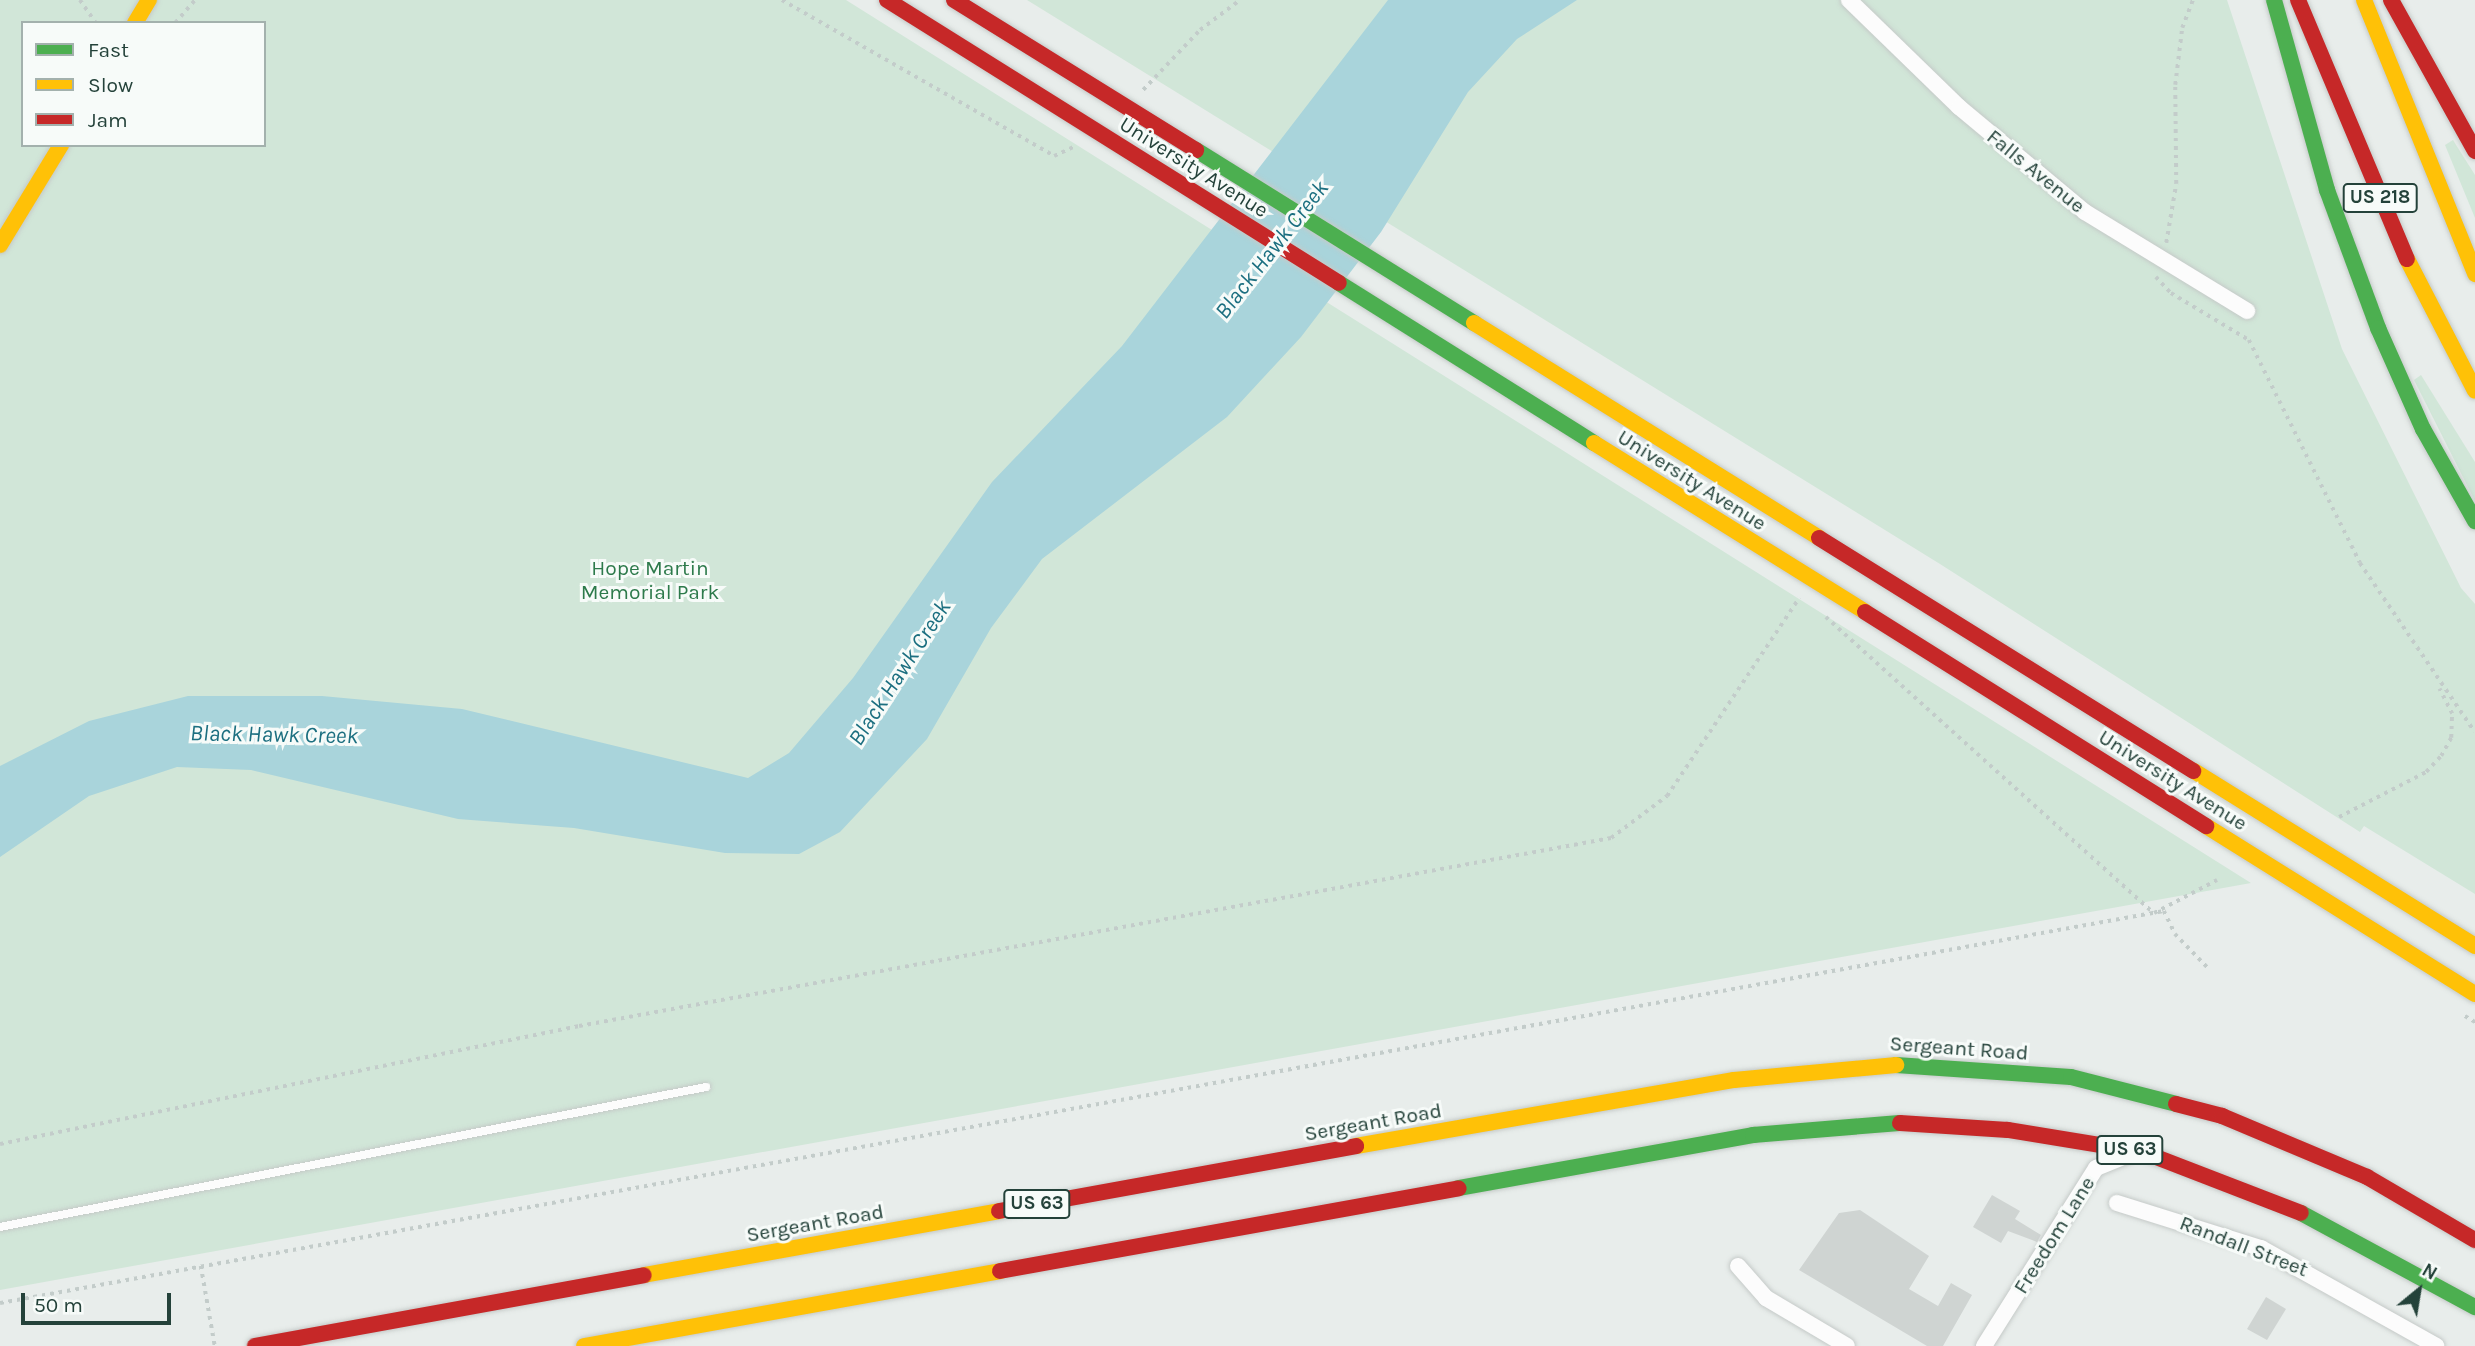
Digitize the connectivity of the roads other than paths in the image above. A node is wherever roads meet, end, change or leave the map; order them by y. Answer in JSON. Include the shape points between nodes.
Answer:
{"nodes":[{"id":1,"x":149,"y":0,"type":"edge"},
{"id":2,"x":887,"y":0,"type":"edge"},
{"id":3,"x":954,"y":0,"type":"edge"},
{"id":4,"x":1849,"y":0,"type":"edge"},
{"id":5,"x":2274,"y":0,"type":"edge"},
{"id":6,"x":2298,"y":0,"type":"edge"},
{"id":7,"x":2364,"y":0,"type":"edge"},
{"id":8,"x":2391,"y":0,"type":"edge"},
{"id":9,"x":136,"y":21,"type":"edge"},
{"id":10,"x":60,"y":147,"type":"edge"},
{"id":11,"x":2475,"y":151,"type":"edge"},
{"id":12,"x":0,"y":245,"type":"edge"},
{"id":13,"x":2475,"y":274,"type":"edge"},
{"id":14,"x":2247,"y":311,"type":"dead end"},
{"id":15,"x":2475,"y":391,"type":"edge"},
{"id":16,"x":2475,"y":521,"type":"edge"},
{"id":17,"x":2475,"y":946,"type":"edge"},
{"id":18,"x":2475,"y":994,"type":"edge"},
{"id":19,"x":706,"y":1087,"type":"dead end"},
{"id":20,"x":2143,"y":1152,"type":"junction"},
{"id":21,"x":2117,"y":1203,"type":"dead end"},
{"id":22,"x":0,"y":1227,"type":"edge"},
{"id":23,"x":2475,"y":1240,"type":"edge"},
{"id":24,"x":1738,"y":1266,"type":"dead end"},
{"id":25,"x":2475,"y":1307,"type":"edge"},
{"id":26,"x":2416,"y":1341,"type":"edge"},
{"id":27,"x":255,"y":1346,"type":"edge"},
{"id":28,"x":584,"y":1346,"type":"edge"},
{"id":29,"x":1847,"y":1346,"type":"edge"},
{"id":30,"x":1984,"y":1346,"type":"edge"},
{"id":31,"x":2437,"y":1346,"type":"edge"}],
"edges":[{"from":1,"to":9,"type":"main road"},
{"from":2,"to":18,"type":"main road","name":"University Avenue"},
{"from":3,"to":17,"type":"main road","name":"University Avenue"},
{"from":4,"to":14,"type":"street","name":"Falls Avenue","via":[[2015,155],[2085,212]]},
{"from":5,"to":16,"type":"main road","via":[[2327,190],[2378,328],[2423,429]]},
{"from":6,"to":15,"type":"main road","number":"US 218","via":[[2403,254]]},
{"from":7,"to":13,"type":"main road","number":"US 218"},
{"from":8,"to":11,"type":"main road"},
{"from":10,"to":12,"type":"main road"},
{"from":19,"to":22,"type":"lane"},
{"from":20,"to":25,"type":"main road","number":"US 63","via":[[2273,1198]]},
{"from":20,"to":28,"type":"main road","number":"US 63","via":[[1950,1123],[1753,1135]]},
{"from":20,"to":30,"type":"street","name":"Freedom Lane","via":[[2096,1168]]},
{"from":21,"to":26,"type":"street","name":"Randall Street","via":[[2261,1248]]},
{"from":23,"to":27,"type":"main road","name":"Sergeant Road","number":"US 63","via":[[2367,1177],[2222,1116],[2071,1077],[1883,1064],[1734,1080],[1555,1110]]},
{"from":24,"to":29,"type":"street","via":[[1766,1298]]},
{"from":26,"to":31,"type":"street","name":"Randall Street"}]}
